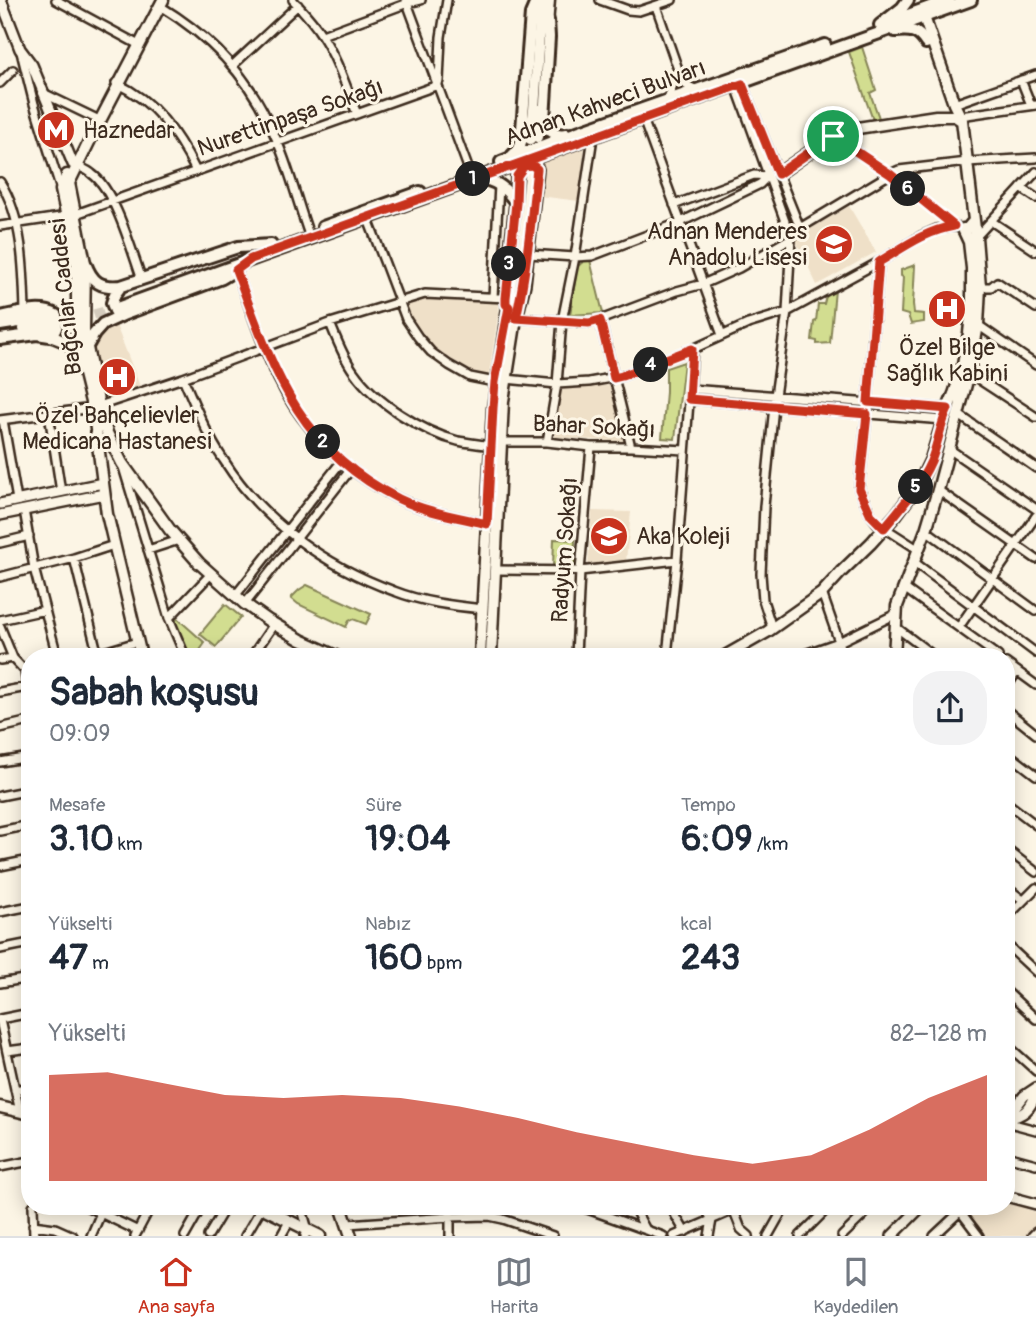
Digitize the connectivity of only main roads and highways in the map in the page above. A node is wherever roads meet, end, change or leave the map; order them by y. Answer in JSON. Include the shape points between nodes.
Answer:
{"nodes":[{"id":1,"x":538,"y":0,"type":"edge"},
{"id":2,"x":549,"y":0,"type":"edge"},
{"id":3,"x":909,"y":0,"type":"edge"},
{"id":4,"x":939,"y":0,"type":"edge"},
{"id":5,"x":949,"y":0,"type":"edge"},
{"id":6,"x":971,"y":0,"type":"edge"},
{"id":7,"x":160,"y":2,"type":"edge"},
{"id":8,"x":918,"y":10,"type":"edge"},
{"id":9,"x":548,"y":20,"type":"junction"},
{"id":10,"x":881,"y":29,"type":"junction"},
{"id":11,"x":926,"y":43,"type":"junction"},
{"id":12,"x":936,"y":116,"type":"junction"},
{"id":13,"x":961,"y":119,"type":"junction"},
{"id":14,"x":544,"y":120,"type":"junction"},
{"id":15,"x":580,"y":131,"type":"junction"},
{"id":16,"x":529,"y":140,"type":"junction"},
{"id":17,"x":545,"y":153,"type":"junction"},
{"id":18,"x":508,"y":159,"type":"junction"},
{"id":19,"x":75,"y":165,"type":"junction"},
{"id":20,"x":530,"y":173,"type":"junction"},
{"id":21,"x":773,"y":175,"type":"road end"},
{"id":22,"x":468,"y":178,"type":"junction"},
{"id":23,"x":516,"y":203,"type":"junction"},
{"id":24,"x":71,"y":215,"type":"junction"},
{"id":25,"x":973,"y":222,"type":"junction"},
{"id":26,"x":271,"y":245,"type":"junction"},
{"id":27,"x":251,"y":259,"type":"junction"},
{"id":28,"x":85,"y":263,"type":"junction"},
{"id":29,"x":121,"y":286,"type":"junction"},
{"id":30,"x":507,"y":303,"type":"junction"},
{"id":31,"x":121,"y":307,"type":"junction"},
{"id":32,"x":0,"y":317,"type":"edge"},
{"id":33,"x":516,"y":318,"type":"junction"},
{"id":34,"x":974,"y":324,"type":"junction"},
{"id":35,"x":0,"y":325,"type":"edge"},
{"id":36,"x":50,"y":326,"type":"junction"},
{"id":37,"x":0,"y":332,"type":"edge"},
{"id":38,"x":0,"y":339,"type":"edge"},
{"id":39,"x":86,"y":348,"type":"junction"},
{"id":40,"x":79,"y":359,"type":"junction"},
{"id":41,"x":501,"y":381,"type":"junction"},
{"id":42,"x":96,"y":407,"type":"junction"},
{"id":43,"x":948,"y":409,"type":"junction"},
{"id":44,"x":959,"y":415,"type":"junction"},
{"id":45,"x":122,"y":463,"type":"junction"},
{"id":46,"x":103,"y":483,"type":"junction"},
{"id":47,"x":919,"y":484,"type":"junction"},
{"id":48,"x":938,"y":490,"type":"junction"},
{"id":49,"x":139,"y":648,"type":"edge"},
{"id":50,"x":309,"y":648,"type":"edge"},
{"id":51,"x":481,"y":648,"type":"edge"},
{"id":52,"x":491,"y":648,"type":"edge"},
{"id":53,"x":738,"y":648,"type":"edge"},
{"id":54,"x":895,"y":648,"type":"edge"},
{"id":55,"x":0,"y":1107,"type":"edge"},
{"id":56,"x":21,"y":1112,"type":"edge"},
{"id":57,"x":279,"y":1215,"type":"edge"},
{"id":58,"x":344,"y":1215,"type":"edge"},
{"id":59,"x":349,"y":1232,"type":"edge"},
{"id":60,"x":306,"y":1233,"type":"edge"},
{"id":61,"x":320,"y":1236,"type":"edge"}],
"edges":[{"from":1,"to":16,"type":"main road","via":[[531,15]]},
{"from":2,"to":9,"type":"main road"},
{"from":3,"to":8,"type":"main road"},
{"from":3,"to":10,"type":"main road"},
{"from":4,"to":8,"type":"main road"},
{"from":5,"to":8,"type":"main road","name":"Adnan Kahveci Bulvarı"},
{"from":6,"to":8,"type":"main road","name":"Adnan Kahveci Bulvarı"},
{"from":7,"to":19,"type":"main road"},
{"from":8,"to":10,"type":"main road","name":"Adnan Kahveci Bulvarı"},
{"from":8,"to":11,"type":"main road"},
{"from":8,"to":13,"type":"main road"},
{"from":9,"to":14,"type":"main road"},
{"from":9,"to":16,"type":"main road"},
{"from":10,"to":11,"type":"main road","via":[[914,32]]},
{"from":10,"to":15,"type":"main road","name":"Adnan Kahveci Bulvarı"},
{"from":10,"to":17,"type":"main road","name":"Adnan Kahveci Bulvarı"},
{"from":11,"to":12,"type":"main road","via":[[947,101]]},
{"from":12,"to":13,"type":"main road"},
{"from":12,"to":21,"type":"main road","via":[[851,129]]},
{"from":13,"to":25,"type":"main road"},
{"from":14,"to":15,"type":"main road","via":[[549,131],[559,135]]},
{"from":14,"to":16,"type":"main road","via":[[537,142],[524,145]]},
{"from":15,"to":18,"type":"main road","name":"Adnan Kahveci Bulvarı"},
{"from":16,"to":18,"type":"main road"},
{"from":17,"to":20,"type":"main road"},
{"from":17,"to":22,"type":"main road","name":"Adnan Kahveci Bulvarı"},
{"from":18,"to":22,"type":"main road","name":"Adnan Kahveci Bulvarı"},
{"from":19,"to":24,"type":"main road","name":"Bağcılar Caddesi","via":[[69,183]]},
{"from":19,"to":24,"type":"main road","name":"Bağcılar Caddesi","via":[[61,190]]},
{"from":20,"to":23,"type":"main road","via":[[532,165],[517,176]]},
{"from":20,"to":30,"type":"main road"},
{"from":20,"to":33,"type":"main road"},
{"from":20,"to":33,"type":"main road","via":[[528,254]]},
{"from":22,"to":23,"type":"main road","via":[[499,185]]},
{"from":22,"to":26,"type":"main road","name":"Adnan Kahveci Bulvarı"},
{"from":22,"to":27,"type":"main road","name":"Adnan Kahveci Bulvarı"},
{"from":23,"to":30,"type":"main road"},
{"from":24,"to":28,"type":"main road","name":"Bağcılar Caddesi"},
{"from":24,"to":40,"type":"main road","name":"Bağcılar Caddesi"},
{"from":25,"to":34,"type":"main road","via":[[980,287]]},
{"from":25,"to":34,"type":"main road","via":[[959,228],[968,242]]},
{"from":26,"to":29,"type":"main road","via":[[238,247]]},
{"from":26,"to":31,"type":"main road","name":"Adnan Kahveci Bulvarı"},
{"from":27,"to":31,"type":"main road","name":"Adnan Kahveci Bulvarı"},
{"from":27,"to":31,"type":"main road","via":[[222,278]]},
{"from":28,"to":29,"type":"main road","via":[[93,280]]},
{"from":28,"to":39,"type":"main road","name":"Bağcılar Caddesi"},
{"from":29,"to":31,"type":"main road","via":[[112,303],[115,311]]},
{"from":30,"to":41,"type":"main road"},
{"from":31,"to":39,"type":"main road"},
{"from":32,"to":36,"type":"main road","via":[[40,310],[56,315],[57,327]]},
{"from":33,"to":41,"type":"main road"},
{"from":34,"to":43,"type":"main road"},
{"from":34,"to":44,"type":"main road"},
{"from":35,"to":36,"type":"main road"},
{"from":36,"to":37,"type":"main road"},
{"from":36,"to":38,"type":"main road","via":[[37,334]]},
{"from":36,"to":40,"type":"main road"},
{"from":39,"to":42,"type":"main road","name":"Bağcılar Caddesi"},
{"from":40,"to":42,"type":"main road","name":"Bağcılar Caddesi"},
{"from":41,"to":51,"type":"main road","via":[[490,446]]},
{"from":41,"to":52,"type":"main road"},
{"from":42,"to":45,"type":"main road","name":"Bağcılar Caddesi"},
{"from":42,"to":46,"type":"main road","name":"Bağcılar Caddesi"},
{"from":43,"to":44,"type":"main road"},
{"from":43,"to":47,"type":"main road"},
{"from":44,"to":48,"type":"main road"},
{"from":45,"to":46,"type":"main road","via":[[107,464]]},
{"from":45,"to":50,"type":"main road","via":[[199,563],[245,604]]},
{"from":46,"to":49,"type":"main road","name":"Bağcılar Caddesi"},
{"from":47,"to":48,"type":"main road","via":[[924,490]]},
{"from":47,"to":53,"type":"main road","via":[[822,593]]},
{"from":48,"to":54,"type":"main road","via":[[896,614]]},
{"from":55,"to":56,"type":"main road"},
{"from":57,"to":60,"type":"main road"},
{"from":58,"to":59,"type":"main road"},
{"from":60,"to":61,"type":"main road"}]}
